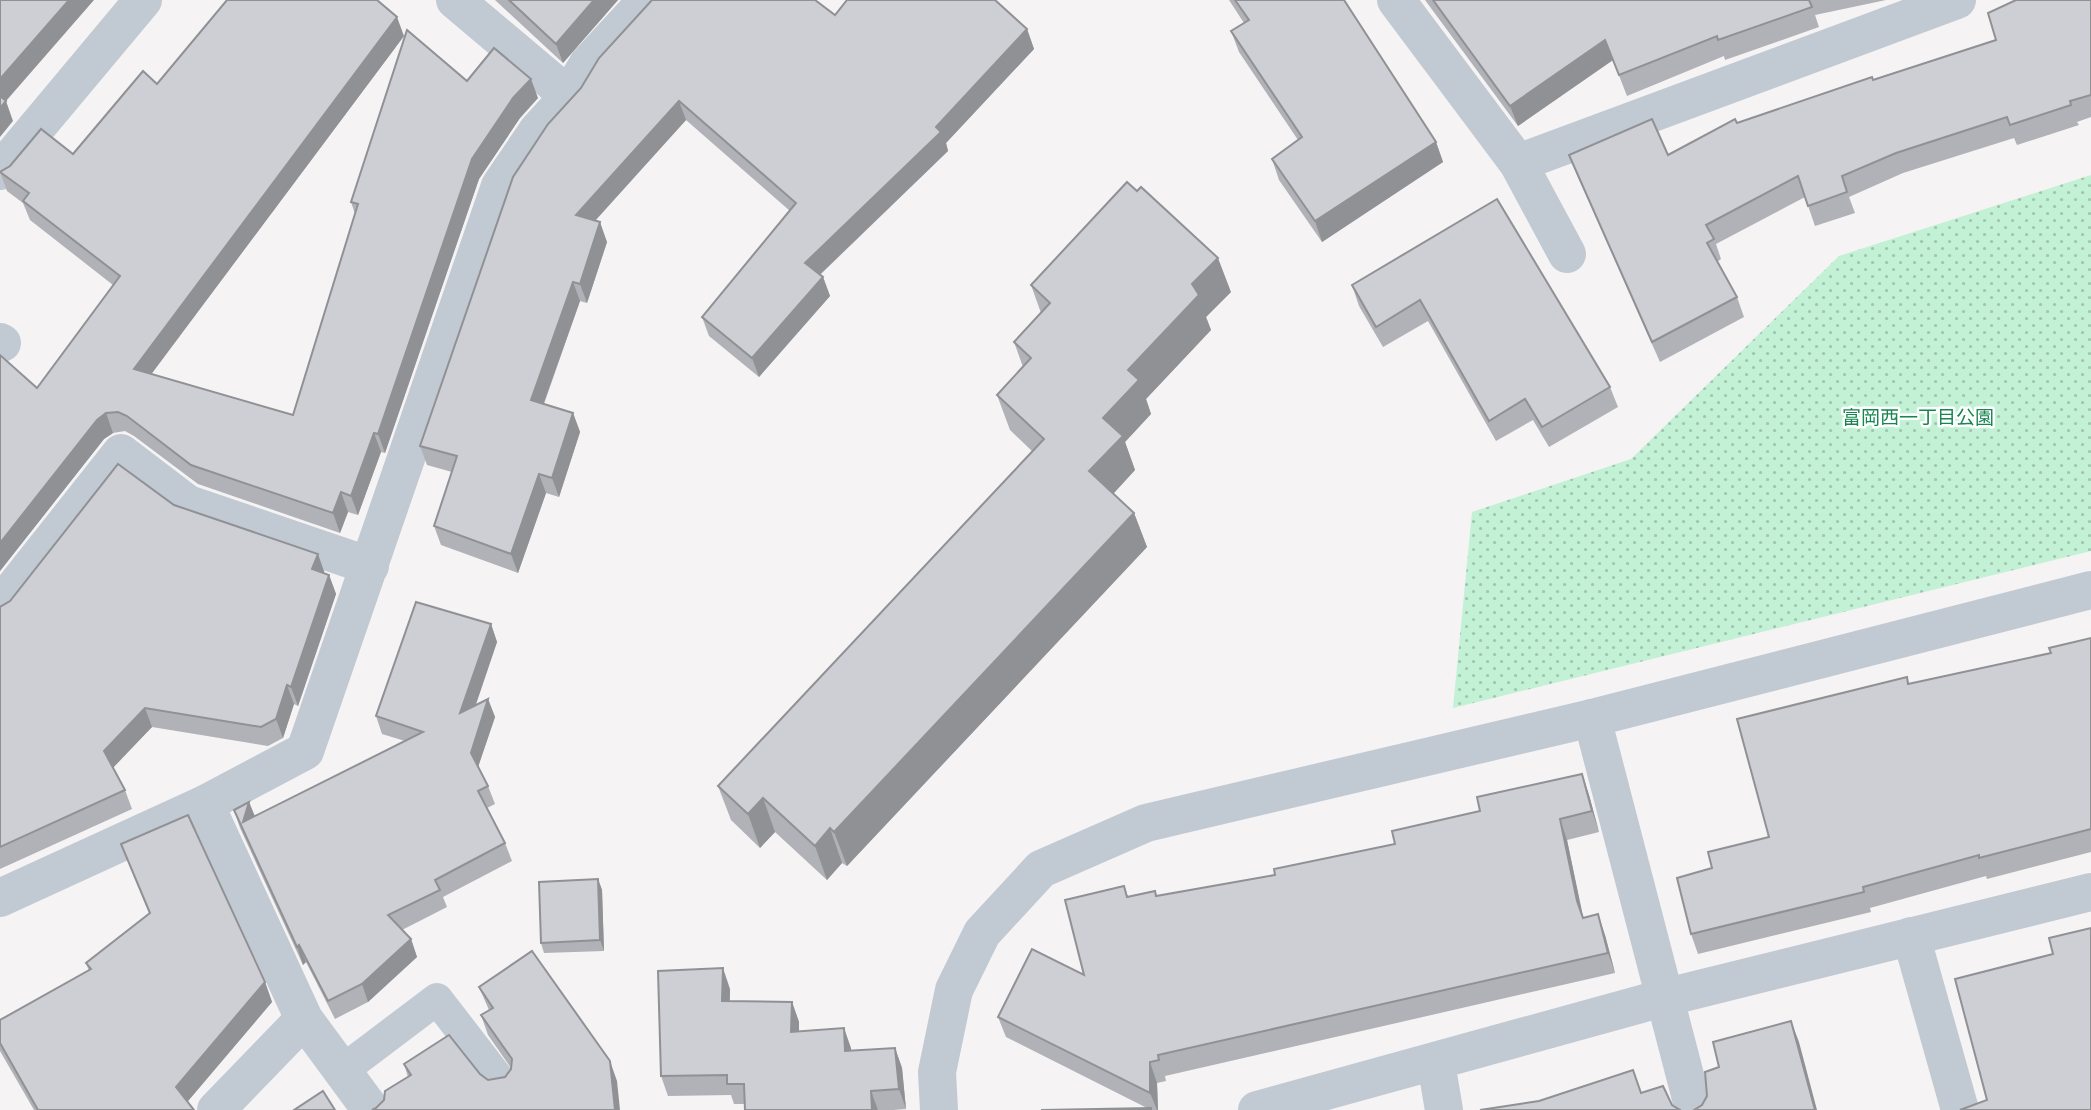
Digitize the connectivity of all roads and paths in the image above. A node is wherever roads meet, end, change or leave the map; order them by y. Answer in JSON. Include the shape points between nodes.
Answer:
{"nodes":[{"id":1,"x":142,"y":0,"type":"edge"},
{"id":2,"x":455,"y":0,"type":"edge"},
{"id":3,"x":647,"y":0,"type":"edge"},
{"id":4,"x":1396,"y":0,"type":"edge"},
{"id":5,"x":1957,"y":0,"type":"edge"},
{"id":6,"x":569,"y":96,"type":"junction"},
{"id":7,"x":1518,"y":163,"type":"junction"},
{"id":8,"x":0,"y":171,"type":"edge"},
{"id":9,"x":1567,"y":254,"type":"dead end"},
{"id":10,"x":370,"y":566,"type":"junction"},
{"id":11,"x":2091,"y":590,"type":"edge"},
{"id":12,"x":0,"y":606,"type":"edge"},
{"id":13,"x":1592,"y":718,"type":"junction"},
{"id":14,"x":205,"y":804,"type":"junction"},
{"id":15,"x":2091,"y":892,"type":"edge"},
{"id":16,"x":0,"y":898,"type":"edge"},
{"id":17,"x":1911,"y":936,"type":"junction"},
{"id":18,"x":1663,"y":998,"type":"junction"},
{"id":19,"x":304,"y":1019,"type":"junction"},
{"id":20,"x":1436,"y":1063,"type":"junction"},
{"id":21,"x":343,"y":1070,"type":"junction"},
{"id":22,"x":501,"y":1082,"type":"edge"},
{"id":23,"x":216,"y":1110,"type":"edge"},
{"id":24,"x":371,"y":1110,"type":"edge"},
{"id":25,"x":939,"y":1110,"type":"edge"},
{"id":26,"x":1258,"y":1110,"type":"edge"},
{"id":27,"x":1444,"y":1110,"type":"edge"},
{"id":28,"x":1694,"y":1110,"type":"edge"},
{"id":29,"x":1960,"y":1110,"type":"edge"}],
"edges":[{"from":1,"to":8,"type":"street"},
{"from":2,"to":6,"type":"street"},
{"from":3,"to":6,"type":"street","via":[[588,64]]},
{"from":4,"to":7,"type":"street"},
{"from":5,"to":7,"type":"street"},
{"from":6,"to":10,"type":"street","via":[[538,130],[500,186]]},
{"from":7,"to":9,"type":"street"},
{"from":10,"to":12,"type":"street","via":[[188,504],[121,453]]},
{"from":10,"to":14,"type":"street","via":[[305,751]]},
{"from":11,"to":13,"type":"street"},
{"from":13,"to":18,"type":"street"},
{"from":13,"to":25,"type":"street","via":[[1146,823],[1041,869],[982,933],[954,989],[937,1072]]},
{"from":14,"to":16,"type":"street"},
{"from":14,"to":19,"type":"street"},
{"from":15,"to":17,"type":"street"},
{"from":17,"to":18,"type":"street"},
{"from":17,"to":29,"type":"street"},
{"from":18,"to":20,"type":"street"},
{"from":18,"to":28,"type":"street"},
{"from":19,"to":21,"type":"street"},
{"from":19,"to":23,"type":"street"},
{"from":20,"to":26,"type":"street"},
{"from":20,"to":27,"type":"street"},
{"from":21,"to":22,"type":"lane","via":[[437,999]]},
{"from":21,"to":24,"type":"street"}]}
